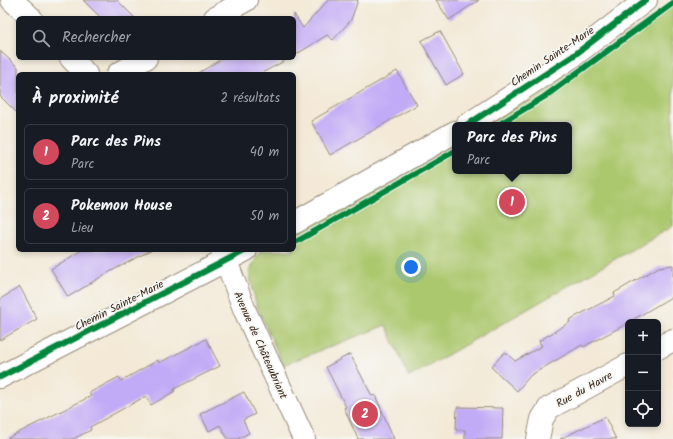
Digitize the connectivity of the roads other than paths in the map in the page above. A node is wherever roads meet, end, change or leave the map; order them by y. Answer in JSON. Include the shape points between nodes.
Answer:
{"nodes":[{"id":1,"x":12,"y":0,"type":"edge"},
{"id":2,"x":246,"y":0,"type":"edge"},
{"id":3,"x":646,"y":0,"type":"edge"},
{"id":4,"x":29,"y":16,"type":"edge"},
{"id":5,"x":218,"y":16,"type":"edge"},
{"id":6,"x":73,"y":60,"type":"edge"},
{"id":7,"x":142,"y":60,"type":"edge"},
{"id":8,"x":84,"y":72,"type":"edge"},
{"id":9,"x":122,"y":72,"type":"edge"},
{"id":10,"x":472,"y":122,"type":"edge"},
{"id":11,"x":452,"y":134,"type":"edge"},
{"id":12,"x":296,"y":222,"type":"edge"},
{"id":13,"x":238,"y":252,"type":"edge"},
{"id":14,"x":225,"y":255,"type":"edge"},
{"id":15,"x":673,"y":340,"type":"edge"},
{"id":16,"x":661,"y":346,"type":"edge"},
{"id":17,"x":625,"y":367,"type":"edge"},
{"id":18,"x":0,"y":377,"type":"edge"},
{"id":19,"x":304,"y":439,"type":"edge"},
{"id":20,"x":538,"y":439,"type":"edge"}],
"edges":[{"from":1,"to":4,"type":"street"},
{"from":2,"to":5,"type":"street"},
{"from":3,"to":10,"type":"street","name":"Chemin Sainte-Marie","via":[[573,56]]},
{"from":6,"to":8,"type":"street"},
{"from":7,"to":9,"type":"street"},
{"from":11,"to":12,"type":"street"},
{"from":13,"to":14,"type":"street","name":"Chemin Sainte-Marie"},
{"from":14,"to":18,"type":"street","name":"Chemin Sainte-Marie"},
{"from":14,"to":19,"type":"street","name":"Avenue de Châteaubriant","via":[[245,311]]},
{"from":15,"to":16,"type":"street"},
{"from":17,"to":20,"type":"street","name":"Rue du Havre","via":[[549,408],[542,419]]}]}
